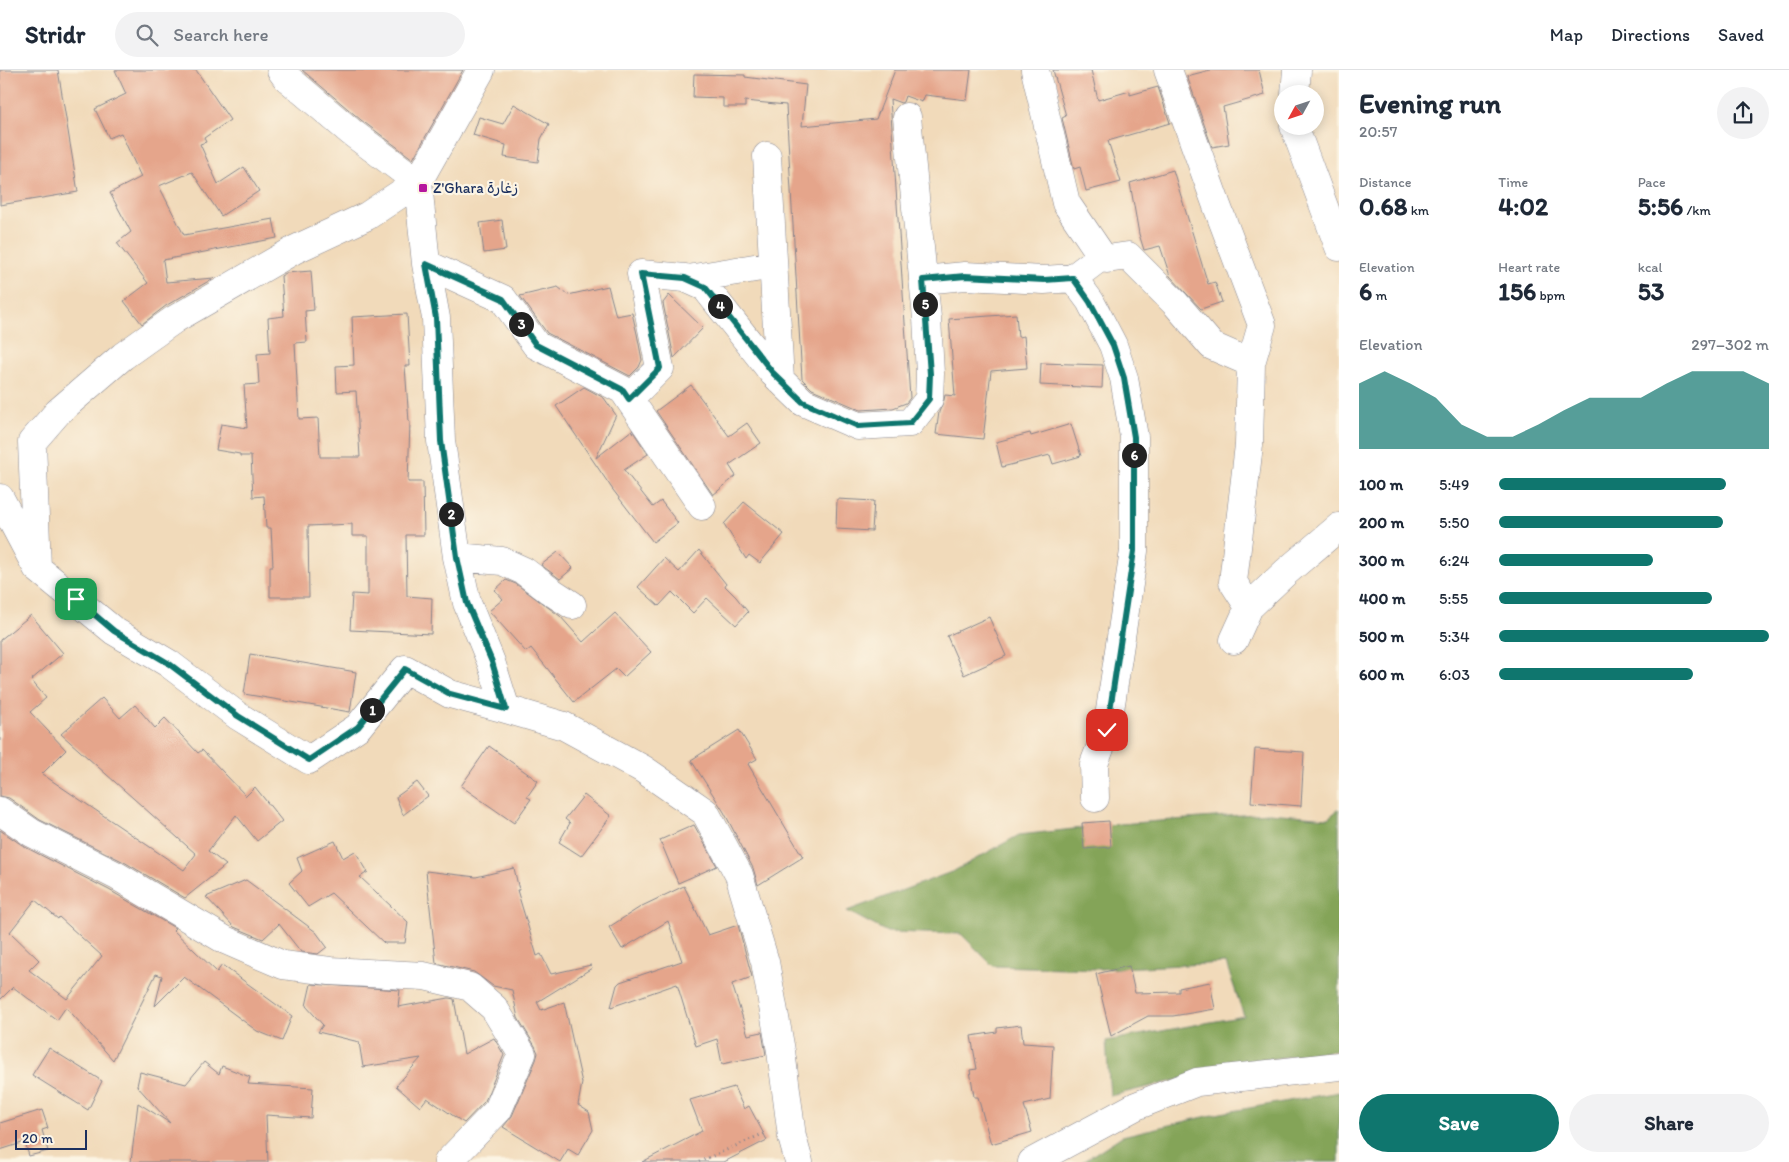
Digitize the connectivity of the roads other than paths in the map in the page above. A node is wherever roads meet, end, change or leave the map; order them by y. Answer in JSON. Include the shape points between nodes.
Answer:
{"nodes":[{"id":1,"x":281,"y":70,"type":"edge"},
{"id":2,"x":481,"y":70,"type":"edge"},
{"id":3,"x":1035,"y":70,"type":"edge"},
{"id":4,"x":1168,"y":70,"type":"edge"},
{"id":5,"x":1296,"y":70,"type":"edge"},
{"id":6,"x":1295,"y":85,"type":"edge"},
{"id":7,"x":906,"y":117,"type":"dead end"},
{"id":8,"x":1297,"y":135,"type":"edge"},
{"id":9,"x":767,"y":156,"type":"dead end"},
{"id":10,"x":418,"y":182,"type":"junction"},
{"id":11,"x":1339,"y":248,"type":"edge"},
{"id":12,"x":1102,"y":256,"type":"junction"},
{"id":13,"x":426,"y":264,"type":"junction"},
{"id":14,"x":773,"y":265,"type":"junction"},
{"id":15,"x":1073,"y":278,"type":"junction"},
{"id":16,"x":688,"y":279,"type":"junction"},
{"id":17,"x":923,"y":280,"type":"junction"},
{"id":18,"x":1250,"y":363,"type":"junction"},
{"id":19,"x":780,"y":380,"type":"junction"},
{"id":20,"x":629,"y":399,"type":"junction"},
{"id":21,"x":0,"y":498,"type":"edge"},
{"id":22,"x":702,"y":506,"type":"dead end"},
{"id":23,"x":1339,"y":527,"type":"edge"},
{"id":24,"x":457,"y":557,"type":"junction"},
{"id":25,"x":38,"y":568,"type":"junction"},
{"id":26,"x":572,"y":605,"type":"dead end"},
{"id":27,"x":1249,"y":607,"type":"junction"},
{"id":28,"x":1234,"y":640,"type":"dead end"},
{"id":29,"x":506,"y":709,"type":"junction"},
{"id":30,"x":1095,"y":798,"type":"dead end"},
{"id":31,"x":0,"y":811,"type":"edge"},
{"id":32,"x":1339,"y":1066,"type":"edge"},
{"id":33,"x":448,"y":1162,"type":"edge"},
{"id":34,"x":799,"y":1162,"type":"edge"},
{"id":35,"x":1032,"y":1162,"type":"edge"}],
"edges":[{"from":1,"to":10,"type":"street","via":[[351,132]]},
{"from":2,"to":10,"type":"street"},
{"from":3,"to":12,"type":"street","via":[[1066,203]]},
{"from":4,"to":18,"type":"street","via":[[1262,325]]},
{"from":5,"to":6,"type":"street"},
{"from":7,"to":17,"type":"street"},
{"from":8,"to":11,"type":"street"},
{"from":9,"to":14,"type":"street"},
{"from":10,"to":13,"type":"street"},
{"from":10,"to":25,"type":"street","via":[[367,216],[296,249],[175,319],[123,356],[58,412],[32,442]]},
{"from":12,"to":15,"type":"street"},
{"from":12,"to":18,"type":"street","via":[[1107,259],[1128,256],[1212,346]]},
{"from":13,"to":20,"type":"street","via":[[503,299],[536,345],[623,390]]},
{"from":13,"to":24,"type":"street","via":[[436,318],[441,441]]},
{"from":14,"to":16,"type":"street"},
{"from":14,"to":19,"type":"street"},
{"from":15,"to":17,"type":"street","via":[[1044,280],[965,276]]},
{"from":15,"to":30,"type":"street","via":[[1113,345],[1124,378],[1134,437],[1134,551],[1107,730],[1094,764]]},
{"from":16,"to":19,"type":"street","via":[[705,287]]},
{"from":16,"to":20,"type":"street","via":[[641,274],[660,368]]},
{"from":17,"to":19,"type":"street","via":[[929,399],[910,423],[858,426],[803,402]]},
{"from":18,"to":27,"type":"street","via":[[1249,445],[1233,582]]},
{"from":20,"to":22,"type":"street"},
{"from":21,"to":25,"type":"street"},
{"from":23,"to":27,"type":"street"},
{"from":24,"to":26,"type":"street","via":[[502,561],[524,571]]},
{"from":24,"to":29,"type":"street","via":[[467,603],[492,662]]},
{"from":25,"to":29,"type":"street","via":[[114,631],[168,663],[238,716],[309,760],[358,727],[405,669],[450,694]]},
{"from":27,"to":28,"type":"street"},
{"from":29,"to":34,"type":"street","via":[[564,726],[643,769],[705,812],[739,875],[765,962],[782,1051],[792,1137]]},
{"from":31,"to":33,"type":"street","via":[[32,833],[117,876],[225,940],[283,965],[424,976],[470,987],[494,1008],[522,1054],[498,1110]]},
{"from":32,"to":35,"type":"street","via":[[1197,1082],[1136,1106]]}]}
